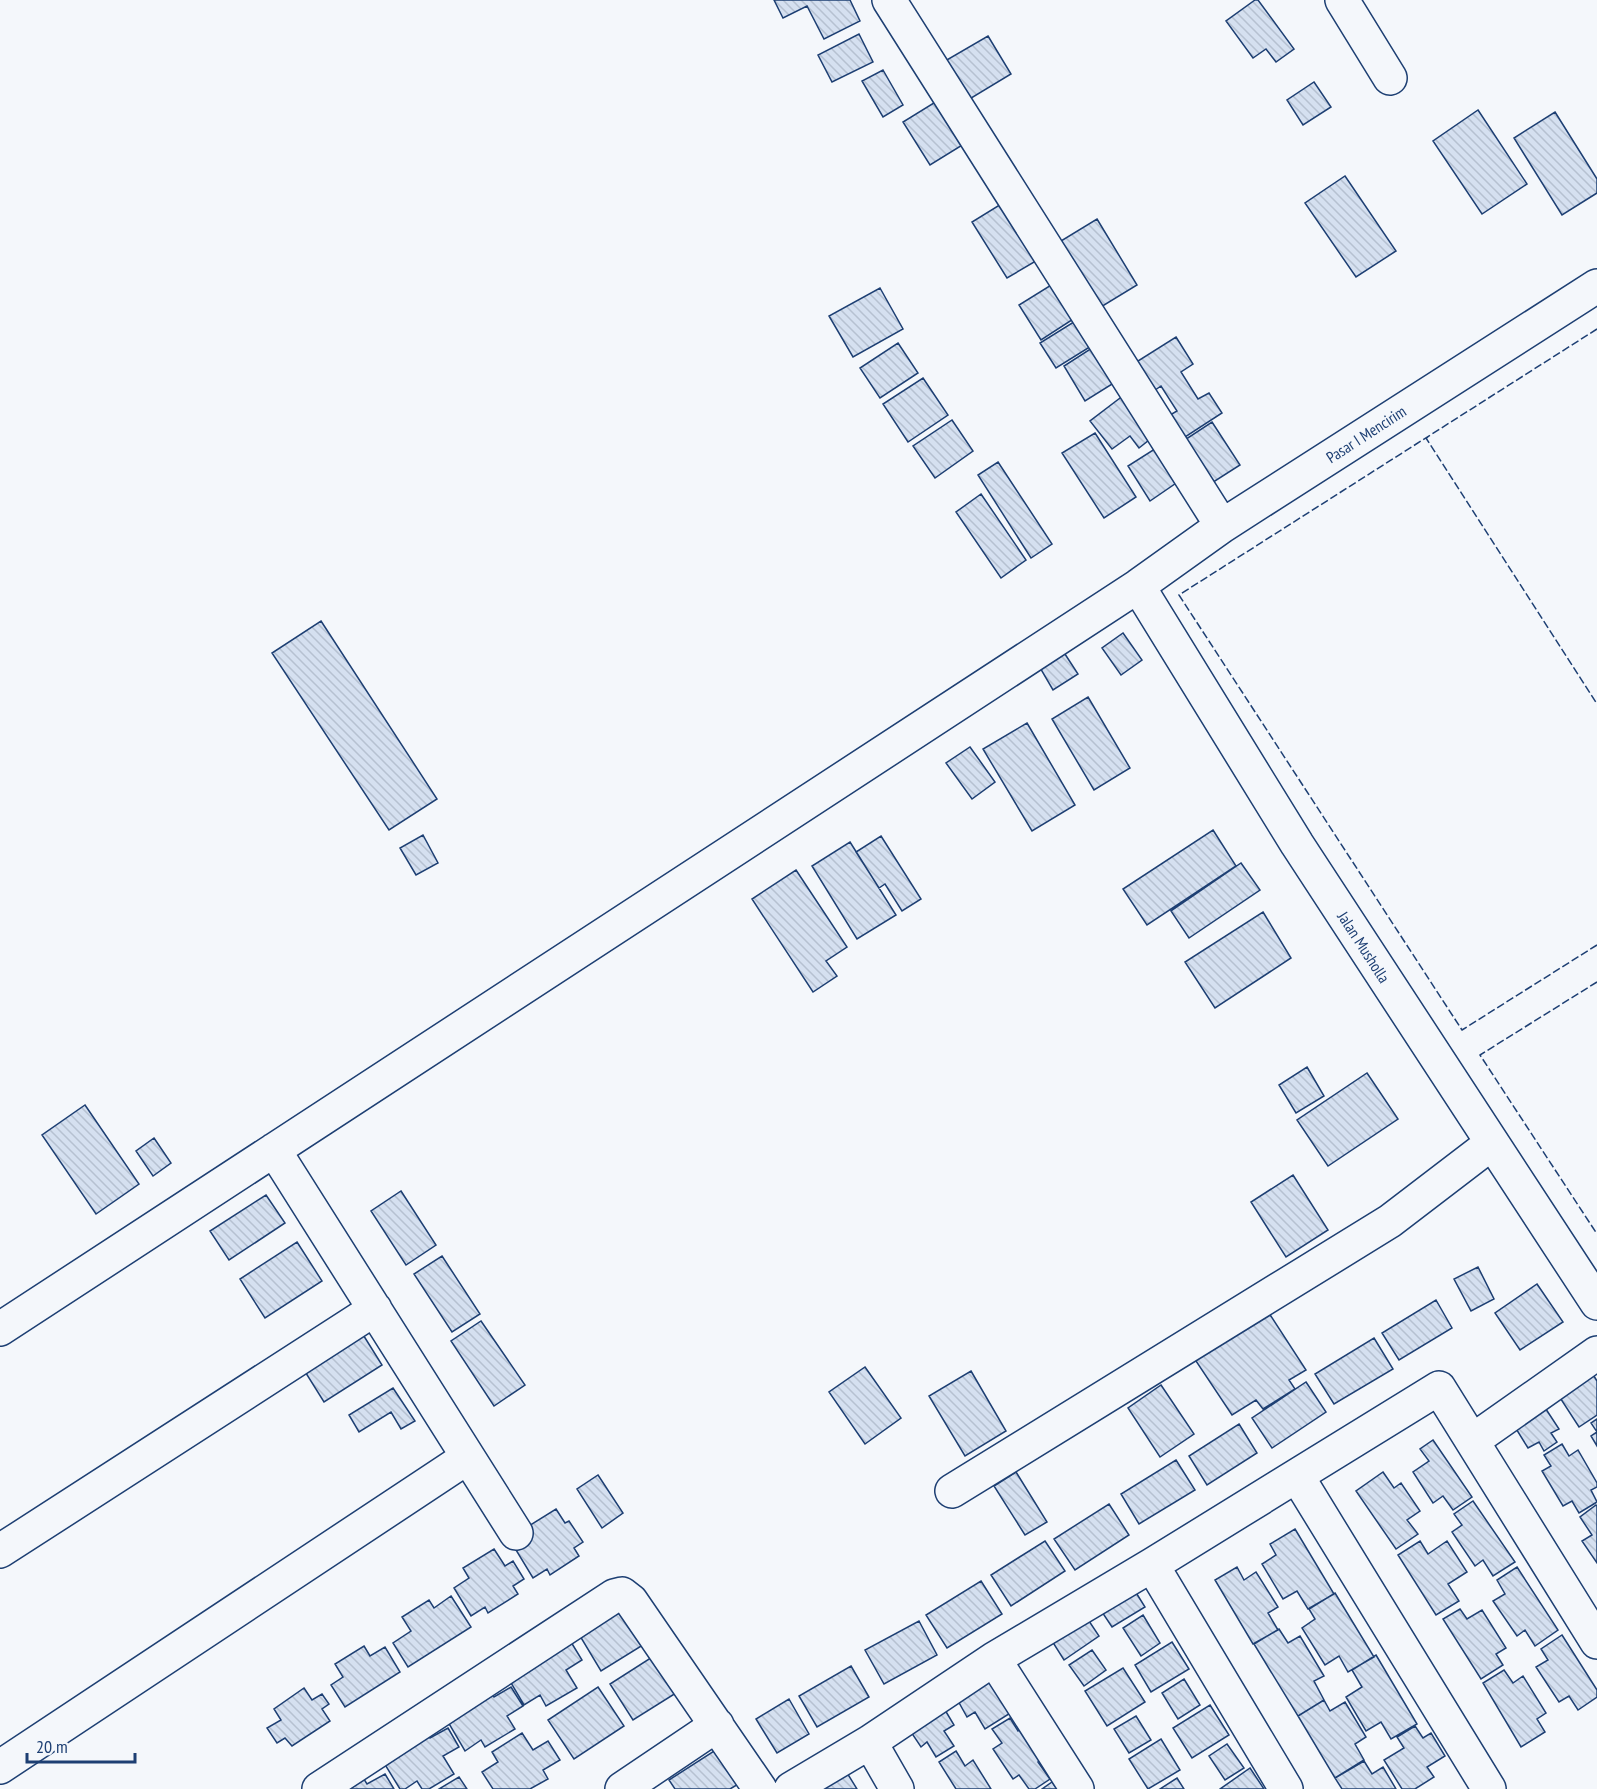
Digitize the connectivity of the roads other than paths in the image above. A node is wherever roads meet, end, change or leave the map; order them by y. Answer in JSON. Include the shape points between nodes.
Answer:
{"nodes":[{"id":1,"x":889,"y":0,"type":"edge"},
{"id":2,"x":1342,"y":0,"type":"edge"},
{"id":3,"x":1390,"y":78,"type":"dead end"},
{"id":4,"x":1597,"y":286,"type":"edge"},
{"id":5,"x":1222,"y":526,"type":"junction"},
{"id":6,"x":1138,"y":586,"type":"junction"},
{"id":7,"x":1492,"y":1143,"type":"junction"},
{"id":8,"x":274,"y":1150,"type":"junction"},
{"id":9,"x":1597,"y":1304,"type":"edge"},
{"id":10,"x":375,"y":1309,"type":"junction"},
{"id":11,"x":0,"y":1329,"type":"edge"},
{"id":12,"x":1597,"y":1353,"type":"edge"},
{"id":13,"x":1472,"y":1441,"type":"junction"},
{"id":14,"x":468,"y":1457,"type":"junction"},
{"id":15,"x":1297,"y":1476,"type":"junction"},
{"id":16,"x":952,"y":1491,"type":"dead end"},
{"id":17,"x":516,"y":1533,"type":"dead end"},
{"id":18,"x":0,"y":1551,"type":"edge"},
{"id":19,"x":1152,"y":1566,"type":"junction"},
{"id":20,"x":1597,"y":1642,"type":"edge"},
{"id":21,"x":994,"y":1659,"type":"junction"},
{"id":22,"x":717,"y":1725,"type":"junction"},
{"id":23,"x":870,"y":1742,"type":"junction"},
{"id":24,"x":0,"y":1767,"type":"edge"},
{"id":25,"x":0,"y":1778,"type":"edge"},
{"id":26,"x":8,"y":1789,"type":"edge"},
{"id":27,"x":319,"y":1789,"type":"edge"},
{"id":28,"x":622,"y":1789,"type":"edge"},
{"id":29,"x":760,"y":1789,"type":"edge"},
{"id":30,"x":791,"y":1789,"type":"edge"},
{"id":31,"x":897,"y":1789,"type":"edge"},
{"id":32,"x":1077,"y":1789,"type":"edge"},
{"id":33,"x":1286,"y":1789,"type":"edge"},
{"id":34,"x":1489,"y":1789,"type":"edge"}],
"edges":[{"from":1,"to":5,"type":"street"},
{"from":2,"to":3,"type":"street"},
{"from":4,"to":5,"type":"street","name":"Pasar I Mencirim"},
{"from":5,"to":6,"type":"street","name":"Pasar I Mencirim"},
{"from":6,"to":7,"type":"street","name":"Jalan Musholla","via":[[1297,844]]},
{"from":6,"to":8,"type":"street","name":"Pasar I Mencirim"},
{"from":7,"to":9,"type":"street","name":"Jalan Musholla"},
{"from":7,"to":16,"type":"street","via":[[1389,1221]]},
{"from":8,"to":10,"type":"street"},
{"from":8,"to":11,"type":"street","name":"Pasar I Mencirim"},
{"from":10,"to":14,"type":"street"},
{"from":10,"to":18,"type":"street"},
{"from":12,"to":13,"type":"street"},
{"from":13,"to":15,"type":"street","via":[[1439,1388]]},
{"from":13,"to":20,"type":"street"},
{"from":14,"to":17,"type":"street"},
{"from":14,"to":24,"type":"street"},
{"from":15,"to":19,"type":"street"},
{"from":15,"to":34,"type":"street"},
{"from":19,"to":21,"type":"street"},
{"from":19,"to":33,"type":"street"},
{"from":21,"to":23,"type":"street"},
{"from":21,"to":32,"type":"street"},
{"from":22,"to":27,"type":"street","via":[[632,1601],[618,1594]]},
{"from":22,"to":28,"type":"street"},
{"from":22,"to":29,"type":"street"},
{"from":23,"to":30,"type":"street"},
{"from":23,"to":31,"type":"street"},
{"from":25,"to":26,"type":"street"}]}
